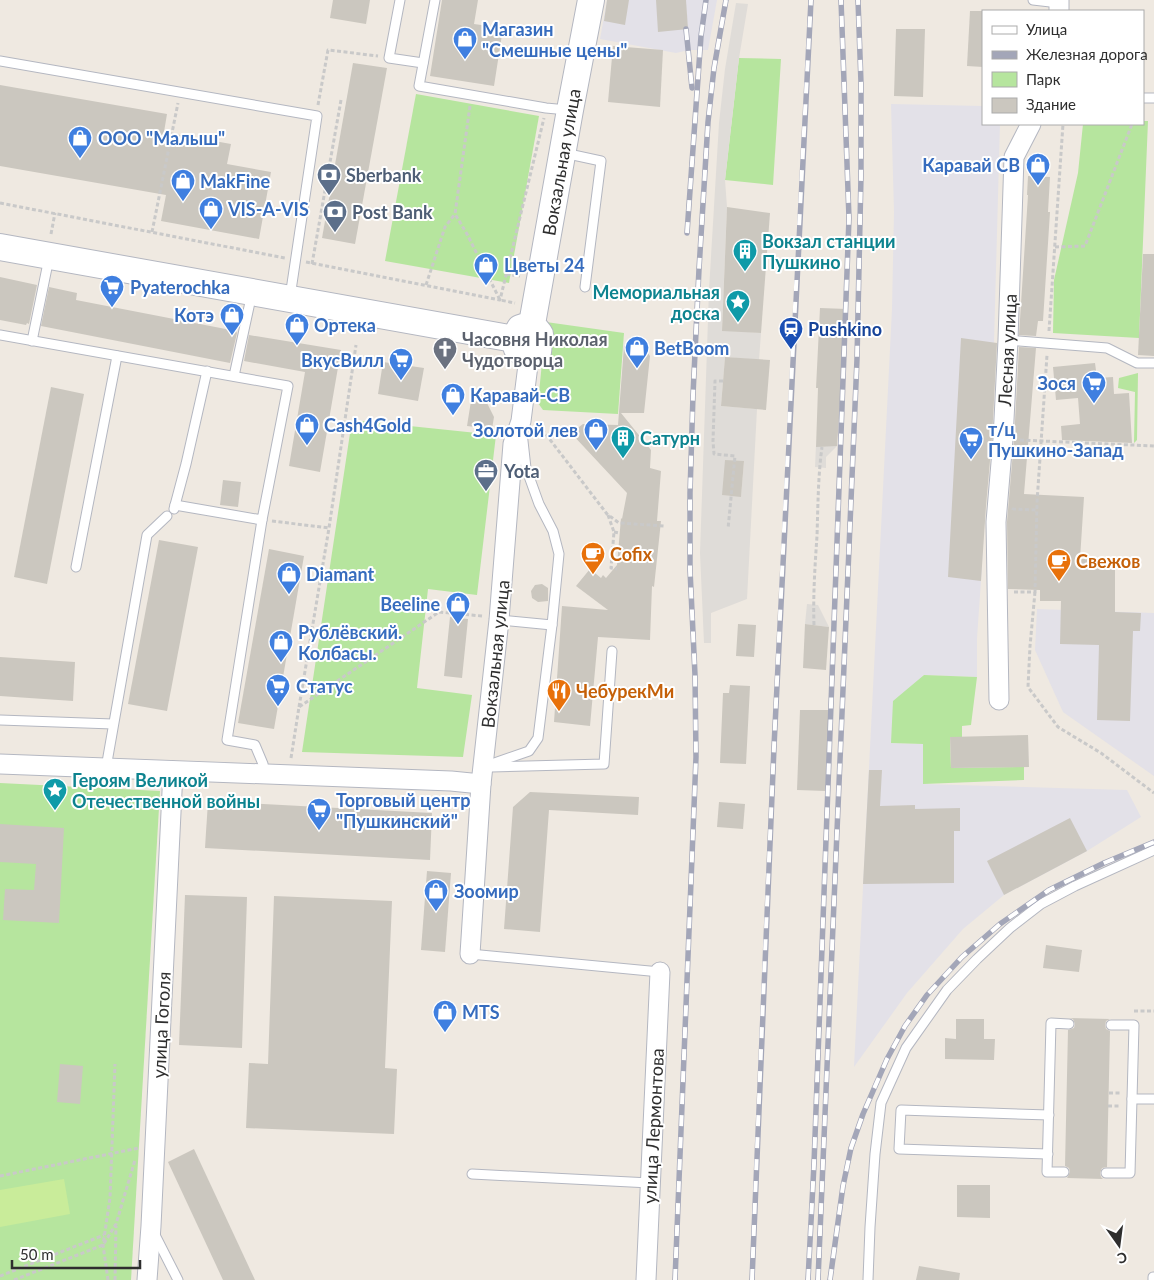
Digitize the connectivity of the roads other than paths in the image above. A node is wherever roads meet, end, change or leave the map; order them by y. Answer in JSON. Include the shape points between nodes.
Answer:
{"nodes":[{"id":1,"x":400,"y":0,"type":"edge"},
{"id":2,"x":435,"y":0,"type":"edge"},
{"id":3,"x":591,"y":0,"type":"edge"},
{"id":4,"x":1033,"y":0,"type":"edge"},
{"id":5,"x":1059,"y":5,"type":"edge"},
{"id":6,"x":0,"y":61,"type":"edge"},
{"id":7,"x":423,"y":63,"type":"junction"},
{"id":8,"x":558,"y":109,"type":"junction"},
{"id":9,"x":1030,"y":125,"type":"edge"},
{"id":10,"x":562,"y":153,"type":"junction"},
{"id":11,"x":0,"y":247,"type":"edge"},
{"id":12,"x":50,"y":256,"type":"junction"},
{"id":13,"x":585,"y":287,"type":"dead end"},
{"id":14,"x":253,"y":292,"type":"junction"},
{"id":15,"x":290,"y":299,"type":"junction"},
{"id":16,"x":527,"y":332,"type":"junction"},
{"id":17,"x":0,"y":335,"type":"edge"},
{"id":18,"x":1008,"y":340,"type":"junction"},
{"id":19,"x":32,"y":341,"type":"junction"},
{"id":20,"x":117,"y":356,"type":"junction"},
{"id":21,"x":1154,"y":363,"type":"edge"},
{"id":22,"x":207,"y":372,"type":"junction"},
{"id":23,"x":234,"y":376,"type":"junction"},
{"id":24,"x":529,"y":422,"type":"junction"},
{"id":25,"x":167,"y":516,"type":"dead end"},
{"id":26,"x":262,"y":520,"type":"junction"},
{"id":27,"x":76,"y":566,"type":"dead end"},
{"id":28,"x":499,"y":620,"type":"junction"},
{"id":29,"x":552,"y":625,"type":"junction"},
{"id":30,"x":612,"y":651,"type":"dead end"},
{"id":31,"x":999,"y":700,"type":"dead end"},
{"id":32,"x":0,"y":720,"type":"edge"},
{"id":33,"x":113,"y":724,"type":"junction"},
{"id":34,"x":0,"y":764,"type":"edge"},
{"id":35,"x":106,"y":768,"type":"junction"},
{"id":36,"x":173,"y":771,"type":"junction"},
{"id":37,"x":265,"y":774,"type":"junction"},
{"id":38,"x":482,"y":776,"type":"junction"},
{"id":39,"x":1154,"y":850,"type":"edge"},
{"id":40,"x":470,"y":954,"type":"joint"},
{"id":41,"x":660,"y":972,"type":"joint"},
{"id":42,"x":1068,"y":1024,"type":"dead end"},
{"id":43,"x":1111,"y":1025,"type":"dead end"},
{"id":44,"x":1132,"y":1099,"type":"junction"},
{"id":45,"x":1154,"y":1099,"type":"edge"},
{"id":46,"x":1049,"y":1115,"type":"junction"},
{"id":47,"x":1048,"y":1154,"type":"junction"},
{"id":48,"x":1064,"y":1172,"type":"dead end"},
{"id":49,"x":1106,"y":1173,"type":"dead end"},
{"id":50,"x":472,"y":1174,"type":"dead end"},
{"id":51,"x":650,"y":1183,"type":"junction"},
{"id":52,"x":151,"y":1226,"type":"junction"},
{"id":53,"x":147,"y":1280,"type":"edge"},
{"id":54,"x":178,"y":1280,"type":"edge"},
{"id":55,"x":646,"y":1280,"type":"edge"},
{"id":56,"x":868,"y":1280,"type":"edge"}],
"edges":[{"from":1,"to":7,"type":"lane","via":[[389,58]]},
{"from":2,"to":7,"type":"lane"},
{"from":3,"to":8,"type":"main road","name":"Вокзальная улица"},
{"from":4,"to":5,"type":"lane"},
{"from":6,"to":15,"type":"lane","via":[[317,116]]},
{"from":7,"to":8,"type":"lane","via":[[419,86]]},
{"from":8,"to":10,"type":"main road","name":"Вокзальная улица"},
{"from":9,"to":18,"type":"street","name":"Лесная улица","via":[[1014,157]]},
{"from":10,"to":13,"type":"lane","via":[[601,161]]},
{"from":10,"to":16,"type":"main road","name":"Вокзальная улица"},
{"from":11,"to":12,"type":"main road"},
{"from":12,"to":14,"type":"main road"},
{"from":12,"to":19,"type":"lane"},
{"from":14,"to":15,"type":"main road"},
{"from":14,"to":23,"type":"lane"},
{"from":15,"to":16,"type":"main road"},
{"from":16,"to":24,"type":"street","name":"Вокзальная улица"},
{"from":17,"to":19,"type":"lane"},
{"from":18,"to":21,"type":"lane","via":[[1107,348],[1137,362]]},
{"from":18,"to":31,"type":"street","name":"Лесная улица","via":[[996,522]]},
{"from":19,"to":20,"type":"lane"},
{"from":20,"to":22,"type":"lane"},
{"from":20,"to":27,"type":"lane"},
{"from":22,"to":23,"type":"lane"},
{"from":22,"to":26,"type":"lane","via":[[175,507]]},
{"from":23,"to":26,"type":"lane","via":[[288,386]]},
{"from":24,"to":28,"type":"street","name":"Вокзальная улица","via":[[513,444]]},
{"from":24,"to":29,"type":"lane","via":[[526,468],[553,531],[559,554]]},
{"from":25,"to":33,"type":"lane","via":[[147,535]]},
{"from":26,"to":37,"type":"lane","via":[[227,740],[255,745]]},
{"from":28,"to":29,"type":"lane"},
{"from":28,"to":38,"type":"street","name":"Вокзальная улица"},
{"from":29,"to":38,"type":"lane","via":[[538,738],[528,751]]},
{"from":30,"to":38,"type":"lane","via":[[604,764]]},
{"from":32,"to":33,"type":"lane"},
{"from":33,"to":35,"type":"lane"},
{"from":34,"to":35,"type":"street"},
{"from":35,"to":36,"type":"street"},
{"from":36,"to":37,"type":"street"},
{"from":36,"to":52,"type":"street","name":"улица Гоголя"},
{"from":37,"to":38,"type":"street","via":[[451,781]]},
{"from":38,"to":40,"type":"street","name":"Вокзальная улица"},
{"from":39,"to":56,"type":"lane","via":[[1075,886],[1025,916],[946,990],[906,1048],[881,1103]]},
{"from":40,"to":41,"type":"lane"},
{"from":41,"to":51,"type":"street","name":"улица Лермонтова"},
{"from":42,"to":46,"type":"lane","via":[[1051,1023]]},
{"from":43,"to":44,"type":"lane","via":[[1134,1025]]},
{"from":44,"to":45,"type":"lane"},
{"from":44,"to":49,"type":"lane","via":[[1130,1173]]},
{"from":46,"to":47,"type":"lane"},
{"from":46,"to":47,"type":"lane","via":[[900,1110],[899,1149]]},
{"from":47,"to":48,"type":"lane","via":[[1047,1172]]},
{"from":50,"to":51,"type":"lane"},
{"from":51,"to":55,"type":"street","name":"улица Лермонтова"},
{"from":52,"to":53,"type":"street","name":"улица Гоголя"},
{"from":52,"to":54,"type":"lane"}]}
